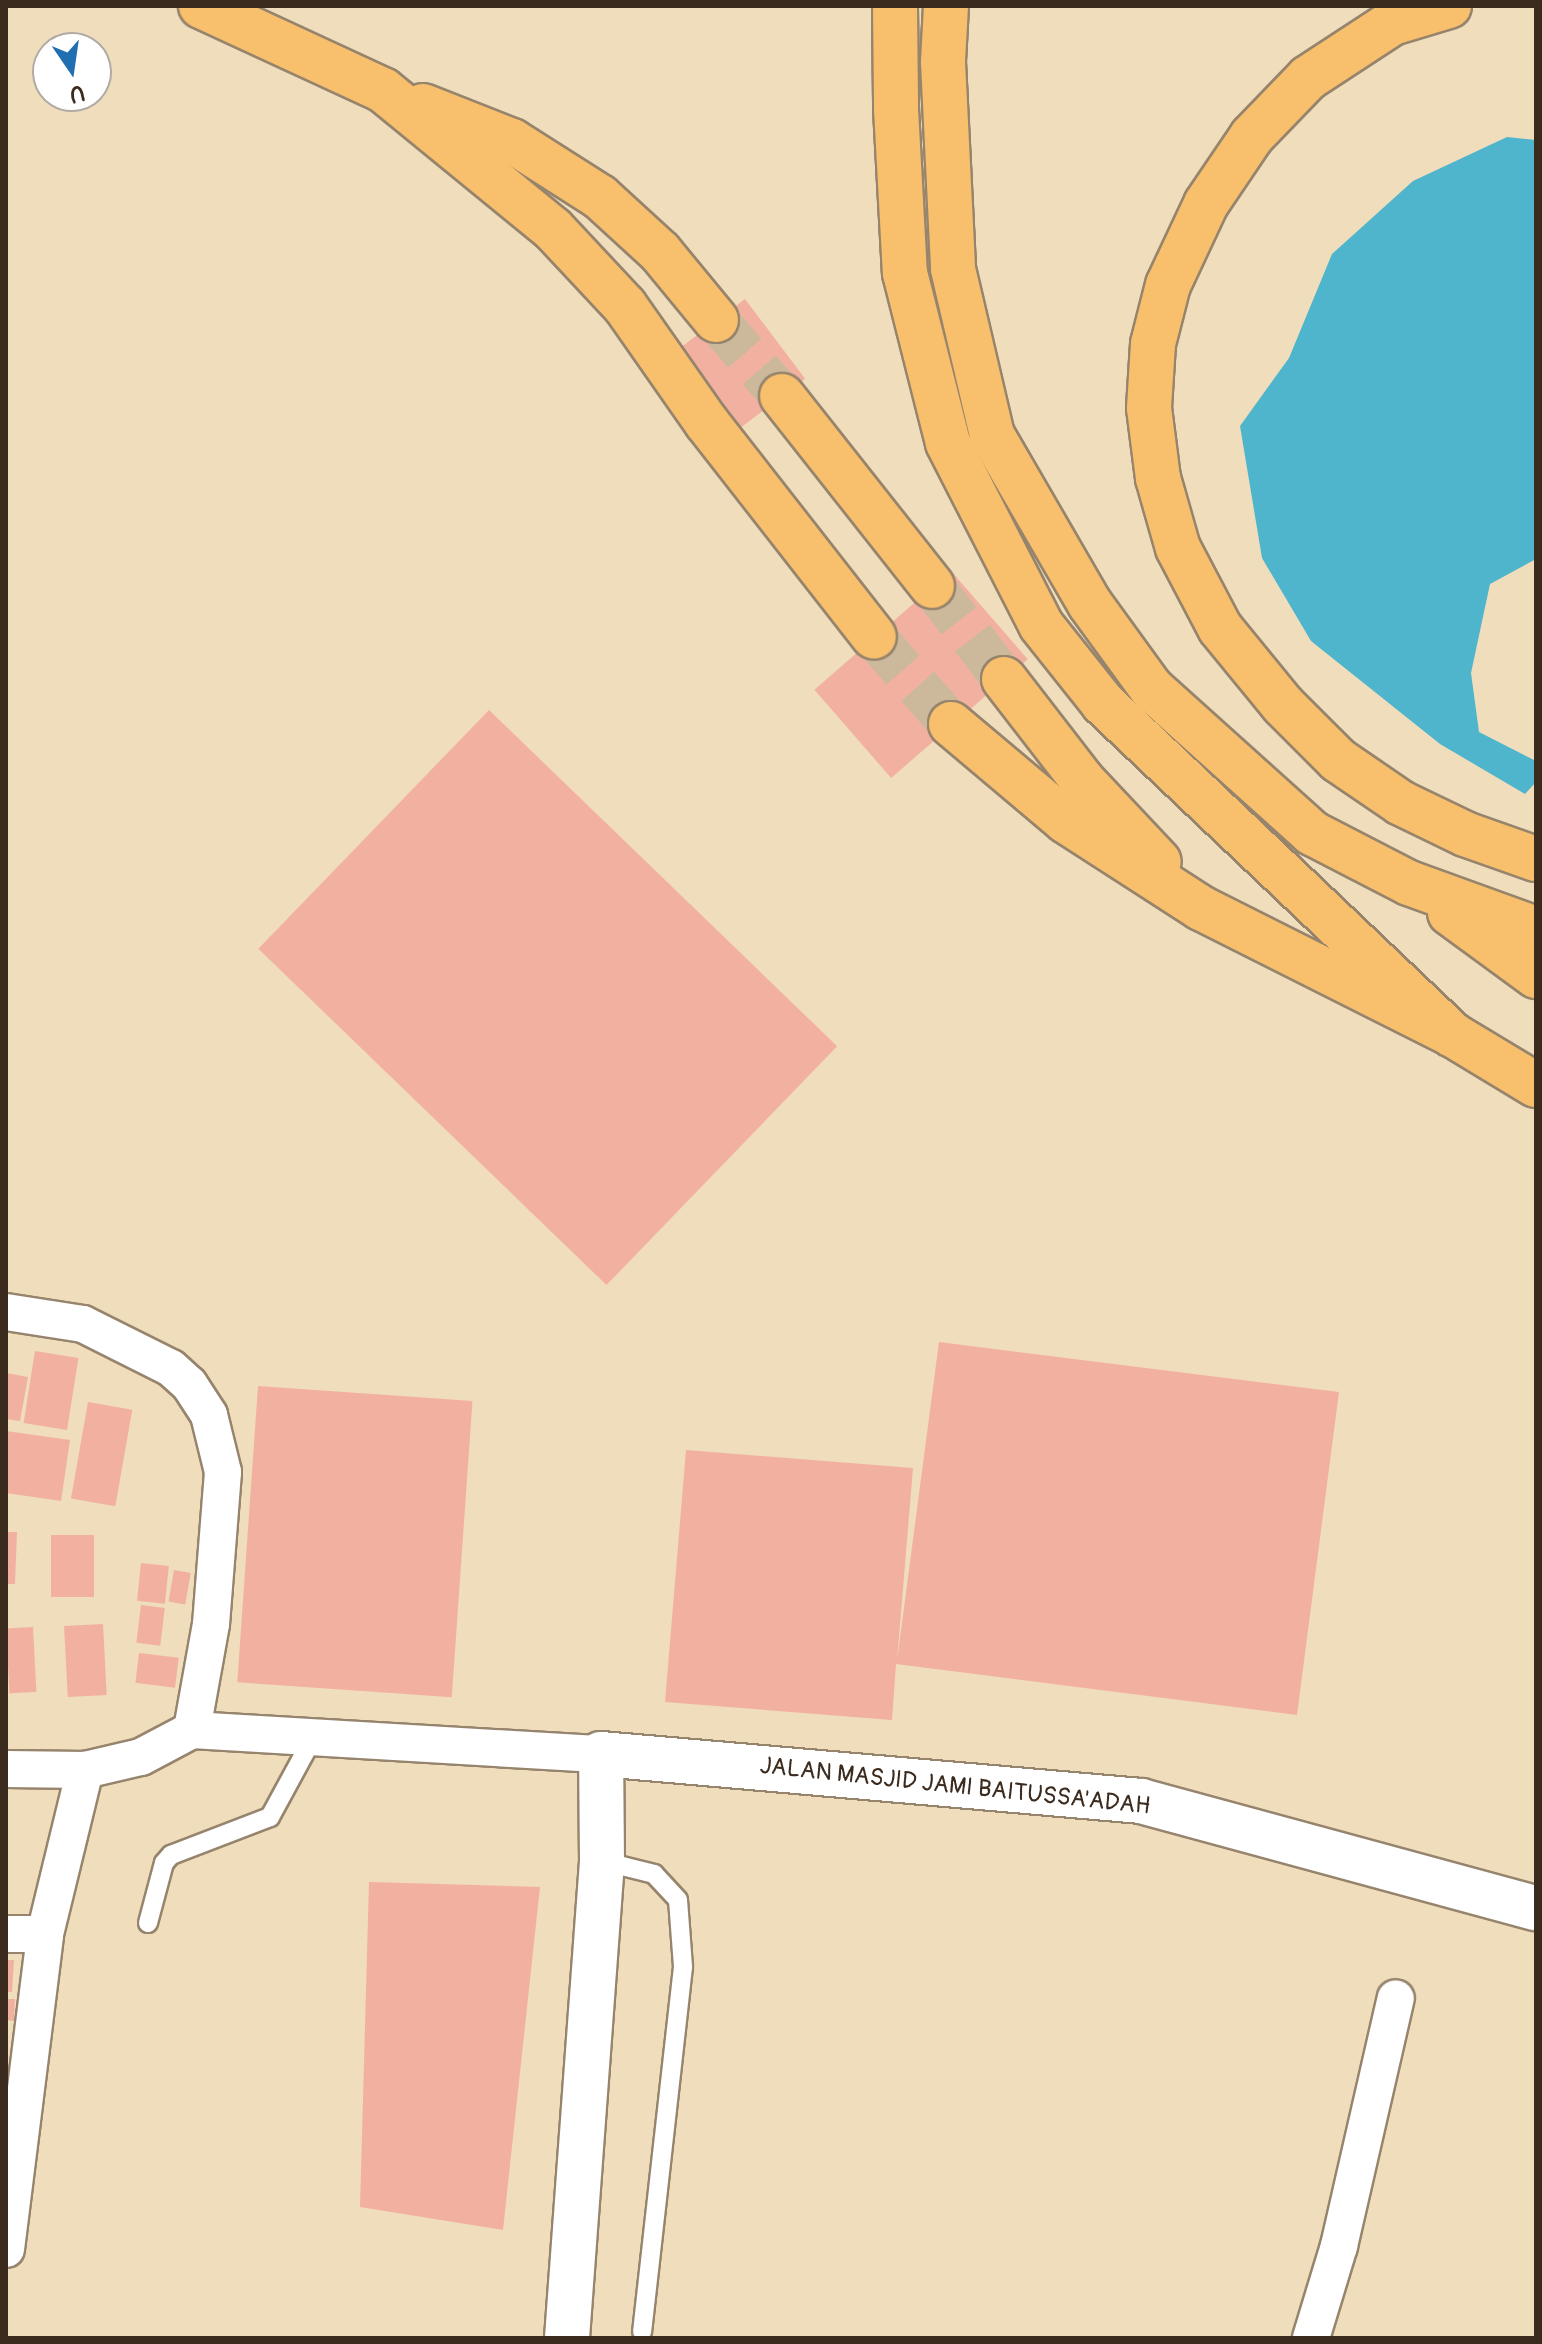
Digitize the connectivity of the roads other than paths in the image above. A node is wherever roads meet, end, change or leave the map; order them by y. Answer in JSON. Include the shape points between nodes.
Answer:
{"nodes":[{"id":1,"x":201,"y":6,"type":"edge"},
{"id":2,"x":895,"y":6,"type":"edge"},
{"id":3,"x":946,"y":6,"type":"edge"},
{"id":4,"x":1449,"y":6,"type":"edge"},
{"id":5,"x":383,"y":90,"type":"junction"},
{"id":6,"x":716,"y":320,"type":"tunnel mouth"},
{"id":7,"x":782,"y":396,"type":"tunnel mouth"},
{"id":8,"x":932,"y":586,"type":"tunnel mouth"},
{"id":9,"x":874,"y":637,"type":"tunnel mouth"},
{"id":10,"x":1004,"y":679,"type":"tunnel mouth"},
{"id":11,"x":951,"y":724,"type":"tunnel mouth"},
{"id":12,"x":1536,"y":859,"type":"edge"},
{"id":13,"x":1409,"y":883,"type":"junction"},
{"id":14,"x":1201,"y":908,"type":"junction"},
{"id":15,"x":1536,"y":929,"type":"edge"},
{"id":16,"x":1536,"y":976,"type":"edge"},
{"id":17,"x":1453,"y":1035,"type":"junction"},
{"id":18,"x":1536,"y":1085,"type":"edge"},
{"id":19,"x":6,"y":1312,"type":"edge"},
{"id":20,"x":192,"y":1730,"type":"junction"},
{"id":21,"x":314,"y":1736,"type":"junction"},
{"id":22,"x":601,"y":1754,"type":"junction"},
{"id":23,"x":6,"y":1769,"type":"edge"},
{"id":24,"x":85,"y":1770,"type":"junction"},
{"id":25,"x":602,"y":1861,"type":"junction"},
{"id":26,"x":1536,"y":1908,"type":"edge"},
{"id":27,"x":148,"y":1923,"type":"dead end"},
{"id":28,"x":6,"y":1934,"type":"edge"},
{"id":29,"x":45,"y":1934,"type":"junction"},
{"id":30,"x":1396,"y":1998,"type":"dead end"},
{"id":31,"x":6,"y":2249,"type":"edge"},
{"id":32,"x":642,"y":2332,"type":"dead end"},
{"id":33,"x":567,"y":2338,"type":"edge"},
{"id":34,"x":1311,"y":2338,"type":"edge"}],
"edges":[{"from":1,"to":5,"type":"highway"},
{"from":2,"to":17,"type":"highway","via":[[905,273],[948,443],[1041,625],[1103,703]]},
{"from":3,"to":13,"type":"highway","via":[[943,62],[953,269],[992,435],[1090,604],[1151,688],[1312,833]]},
{"from":4,"to":12,"type":"highway","via":[[1392,23],[1308,78],[1252,136],[1206,204],[1168,285],[1153,344],[1149,408],[1158,478],[1178,548],[1220,628],[1283,705],[1338,760],[1401,803],[1465,834]]},
{"from":5,"to":6,"type":"highway","via":[[512,141],[600,197],[660,252]]},
{"from":5,"to":9,"type":"highway","via":[[553,229],[625,306],[707,423]]},
{"from":7,"to":8,"type":"highway"},
{"from":10,"to":14,"type":"highway","via":[[1082,780]]},
{"from":11,"to":14,"type":"highway","via":[[1066,821]]},
{"from":13,"to":15,"type":"highway"},
{"from":13,"to":16,"type":"highway"},
{"from":14,"to":17,"type":"highway"},
{"from":17,"to":18,"type":"highway"},
{"from":19,"to":20,"type":"street","via":[[83,1324],[171,1368],[209,1415],[223,1472],[211,1624]]},
{"from":20,"to":21,"type":"street"},
{"from":20,"to":24,"type":"street","via":[[141,1757]]},
{"from":21,"to":22,"type":"street"},
{"from":21,"to":27,"type":"lane","via":[[270,1817],[171,1855],[164,1863]]},
{"from":22,"to":25,"type":"street"},
{"from":22,"to":26,"type":"street","name":"JALAN MASJID JAMI BAITUSSA'ADAH","via":[[1141,1801]]},
{"from":23,"to":24,"type":"street"},
{"from":24,"to":29,"type":"street"},
{"from":25,"to":32,"type":"lane","via":[[654,1874],[678,1900],[683,1967]]},
{"from":25,"to":33,"type":"street"},
{"from":28,"to":29,"type":"street"},
{"from":29,"to":31,"type":"street"},
{"from":30,"to":34,"type":"street","via":[[1339,2246]]}]}
